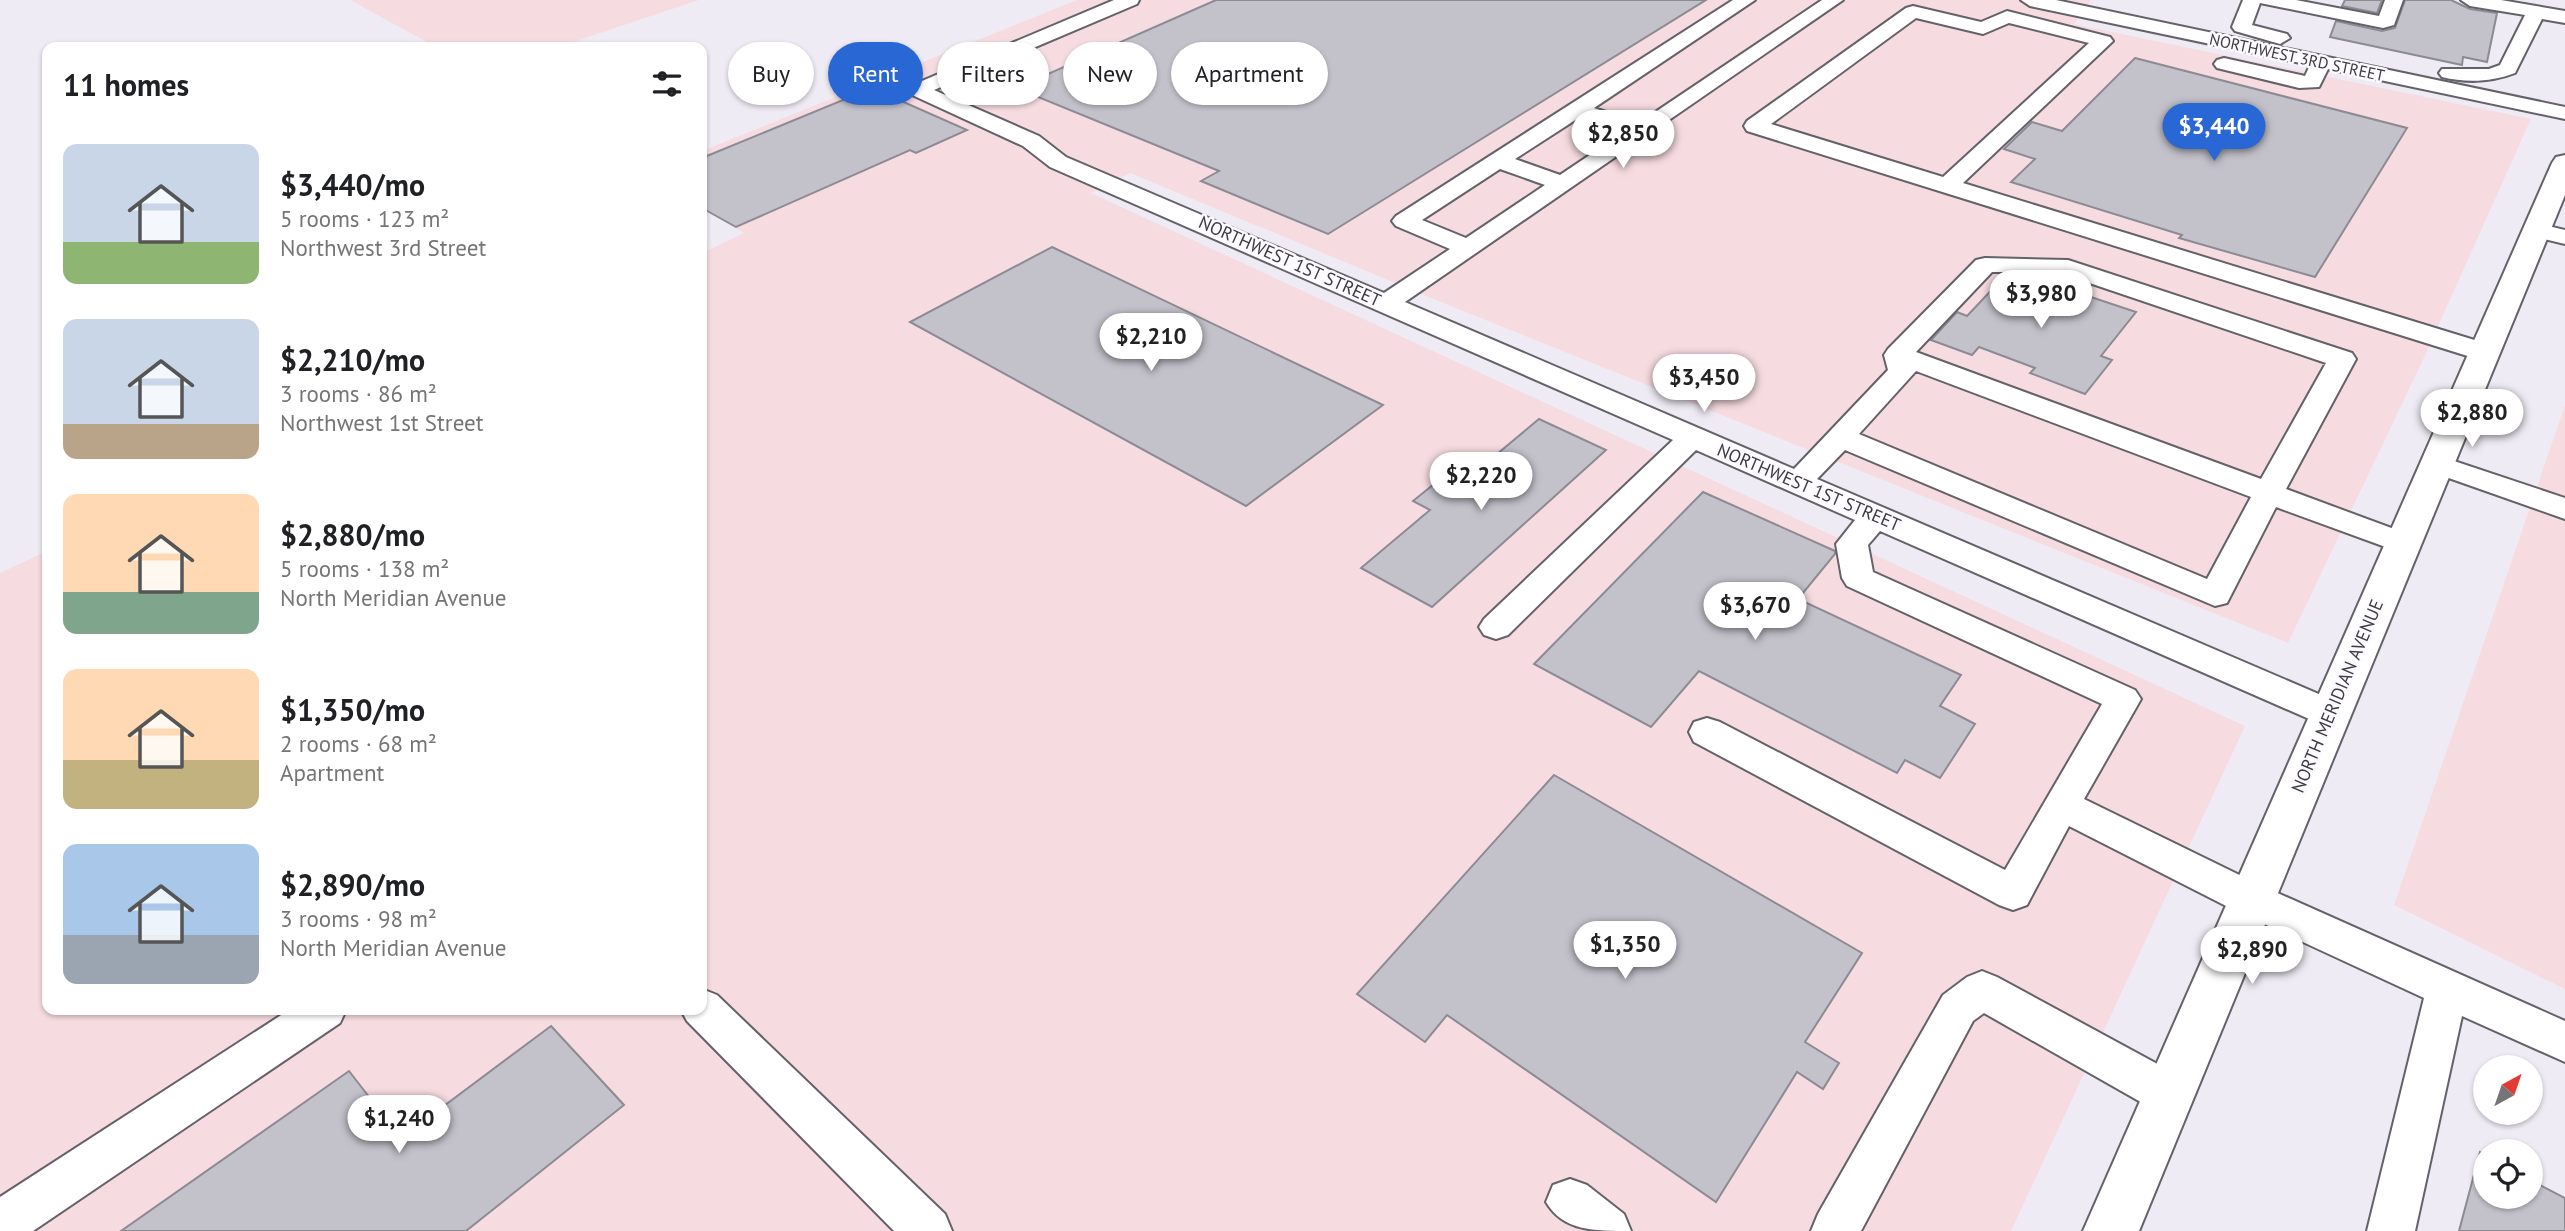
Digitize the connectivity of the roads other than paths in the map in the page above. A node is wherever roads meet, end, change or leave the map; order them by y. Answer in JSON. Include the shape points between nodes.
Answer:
{"nodes":[{"id":1,"x":1130,"y":0,"type":"edge"},
{"id":2,"x":1746,"y":0,"type":"edge"},
{"id":3,"x":2028,"y":0,"type":"edge"},
{"id":4,"x":2252,"y":0,"type":"edge"},
{"id":5,"x":2267,"y":0,"type":"edge"},
{"id":6,"x":2394,"y":0,"type":"edge"},
{"id":7,"x":2470,"y":0,"type":"edge"},
{"id":8,"x":1825,"y":1,"type":"edge"},
{"id":9,"x":2536,"y":12,"type":"junction"},
{"id":10,"x":2118,"y":13,"type":"edge"},
{"id":11,"x":2565,"y":17,"type":"edge"},
{"id":12,"x":1710,"y":23,"type":"junction"},
{"id":13,"x":2104,"y":41,"type":"junction"},
{"id":14,"x":1773,"y":42,"type":"junction"},
{"id":15,"x":2208,"y":60,"type":"dead end"},
{"id":16,"x":2321,"y":62,"type":"junction"},
{"id":17,"x":1645,"y":65,"type":"junction"},
{"id":18,"x":1708,"y":85,"type":"junction"},
{"id":19,"x":1577,"y":109,"type":"junction"},
{"id":20,"x":2565,"y":113,"type":"edge"},
{"id":21,"x":1642,"y":131,"type":"junction"},
{"id":22,"x":1497,"y":160,"type":"junction"},
{"id":23,"x":2565,"y":163,"type":"edge"},
{"id":24,"x":1563,"y":184,"type":"junction"},
{"id":25,"x":1947,"y":186,"type":"junction"},
{"id":26,"x":2551,"y":234,"type":"edge"},
{"id":27,"x":1469,"y":248,"type":"junction"},
{"id":28,"x":1387,"y":303,"type":"junction"},
{"id":29,"x":2484,"y":352,"type":"junction"},
{"id":30,"x":1898,"y":355,"type":"junction"},
{"id":31,"x":1693,"y":437,"type":"junction"},
{"id":32,"x":1840,"y":437,"type":"junction"},
{"id":33,"x":2436,"y":464,"type":"junction"},
{"id":34,"x":1798,"y":482,"type":"junction"},
{"id":35,"x":2267,"y":493,"type":"junction"},
{"id":36,"x":2565,"y":509,"type":"edge"},
{"id":37,"x":1875,"y":516,"type":"junction"},
{"id":38,"x":2402,"y":543,"type":"junction"},
{"id":39,"x":1496,"y":628,"type":"dead end"},
{"id":40,"x":2329,"y":713,"type":"junction"},
{"id":41,"x":1707,"y":732,"type":"dead end"},
{"id":42,"x":2061,"y":806,"type":"junction"},
{"id":43,"x":2250,"y":899,"type":"junction"},
{"id":44,"x":2447,"y":989,"type":"junction"},
{"id":45,"x":707,"y":1013,"type":"edge"},
{"id":46,"x":318,"y":1015,"type":"edge"},
{"id":47,"x":2565,"y":1042,"type":"edge"},
{"id":48,"x":2169,"y":1094,"type":"junction"},
{"id":49,"x":1570,"y":1202,"type":"dead end"},
{"id":50,"x":0,"y":1225,"type":"edge"},
{"id":51,"x":928,"y":1231,"type":"edge"},
{"id":52,"x":1607,"y":1231,"type":"edge"},
{"id":53,"x":1835,"y":1231,"type":"edge"},
{"id":54,"x":2111,"y":1231,"type":"edge"},
{"id":55,"x":2391,"y":1231,"type":"edge"}],
"edges":[{"from":1,"to":28,"type":"street","name":"NORTHWEST 1ST STREET","via":[[917,90],[1031,141],[1058,162]]},
{"from":2,"to":12,"type":"street"},
{"from":3,"to":10,"type":"street","name":"NORTHWEST 3RD STREET"},
{"from":4,"to":9,"type":"street","via":[[2244,29],[2464,75],[2491,75],[2508,69]]},
{"from":5,"to":6,"type":"street","via":[[2383,22]]},
{"from":7,"to":9,"type":"street"},
{"from":8,"to":14,"type":"street"},
{"from":9,"to":11,"type":"street"},
{"from":10,"to":13,"type":"street"},
{"from":10,"to":16,"type":"street","name":"NORTHWEST 3RD STREET"},
{"from":12,"to":14,"type":"street"},
{"from":12,"to":17,"type":"street"},
{"from":13,"to":25,"type":"street"},
{"from":13,"to":25,"type":"street","via":[[2007,17],[1983,28],[1913,12],[1755,126]]},
{"from":14,"to":18,"type":"street"},
{"from":15,"to":16,"type":"street","via":[[2312,83]]},
{"from":16,"to":20,"type":"street","name":"NORTHWEST 3RD STREET"},
{"from":17,"to":18,"type":"street"},
{"from":17,"to":19,"type":"street"},
{"from":18,"to":21,"type":"street"},
{"from":19,"to":21,"type":"street"},
{"from":19,"to":22,"type":"street"},
{"from":21,"to":24,"type":"street"},
{"from":22,"to":24,"type":"street"},
{"from":22,"to":27,"type":"street","via":[[1404,221]]},
{"from":23,"to":26,"type":"main road","name":"NORTH MERIDIAN AVENUE"},
{"from":24,"to":27,"type":"street"},
{"from":25,"to":29,"type":"street"},
{"from":26,"to":29,"type":"main road","name":"NORTH MERIDIAN AVENUE"},
{"from":27,"to":28,"type":"street"},
{"from":28,"to":31,"type":"street","name":"NORTHWEST 1ST STREET"},
{"from":29,"to":33,"type":"main road","name":"NORTH MERIDIAN AVENUE"},
{"from":30,"to":32,"type":"street","via":[[1902,371]]},
{"from":30,"to":35,"type":"street"},
{"from":30,"to":35,"type":"street","via":[[1985,265],[2059,265],[2342,359]]},
{"from":31,"to":34,"type":"street","name":"NORTHWEST 1ST STREET"},
{"from":31,"to":39,"type":"street"},
{"from":32,"to":34,"type":"street"},
{"from":32,"to":35,"type":"lane","via":[[2215,596]]},
{"from":33,"to":36,"type":"street"},
{"from":33,"to":38,"type":"main road","name":"NORTH MERIDIAN AVENUE"},
{"from":34,"to":37,"type":"street","name":"NORTHWEST 1ST STREET"},
{"from":35,"to":38,"type":"street"},
{"from":37,"to":40,"type":"street","name":"NORTHWEST 1ST STREET"},
{"from":37,"to":42,"type":"street","via":[[1852,544],[1858,578],[2123,699]]},
{"from":38,"to":40,"type":"main road","name":"NORTH MERIDIAN AVENUE"},
{"from":40,"to":43,"type":"main road","name":"NORTH MERIDIAN AVENUE"},
{"from":41,"to":42,"type":"street","via":[[2013,893]]},
{"from":42,"to":43,"type":"street"},
{"from":43,"to":44,"type":"street"},
{"from":43,"to":48,"type":"main road","name":"NORTH MERIDIAN AVENUE"},
{"from":44,"to":47,"type":"street"},
{"from":44,"to":55,"type":"street"},
{"from":45,"to":51,"type":"street"},
{"from":46,"to":50,"type":"street"},
{"from":48,"to":53,"type":"street","via":[[1982,990],[1958,1008]]},
{"from":48,"to":54,"type":"main road","name":"NORTH MERIDIAN AVENUE"},
{"from":49,"to":52,"type":"street"}]}
